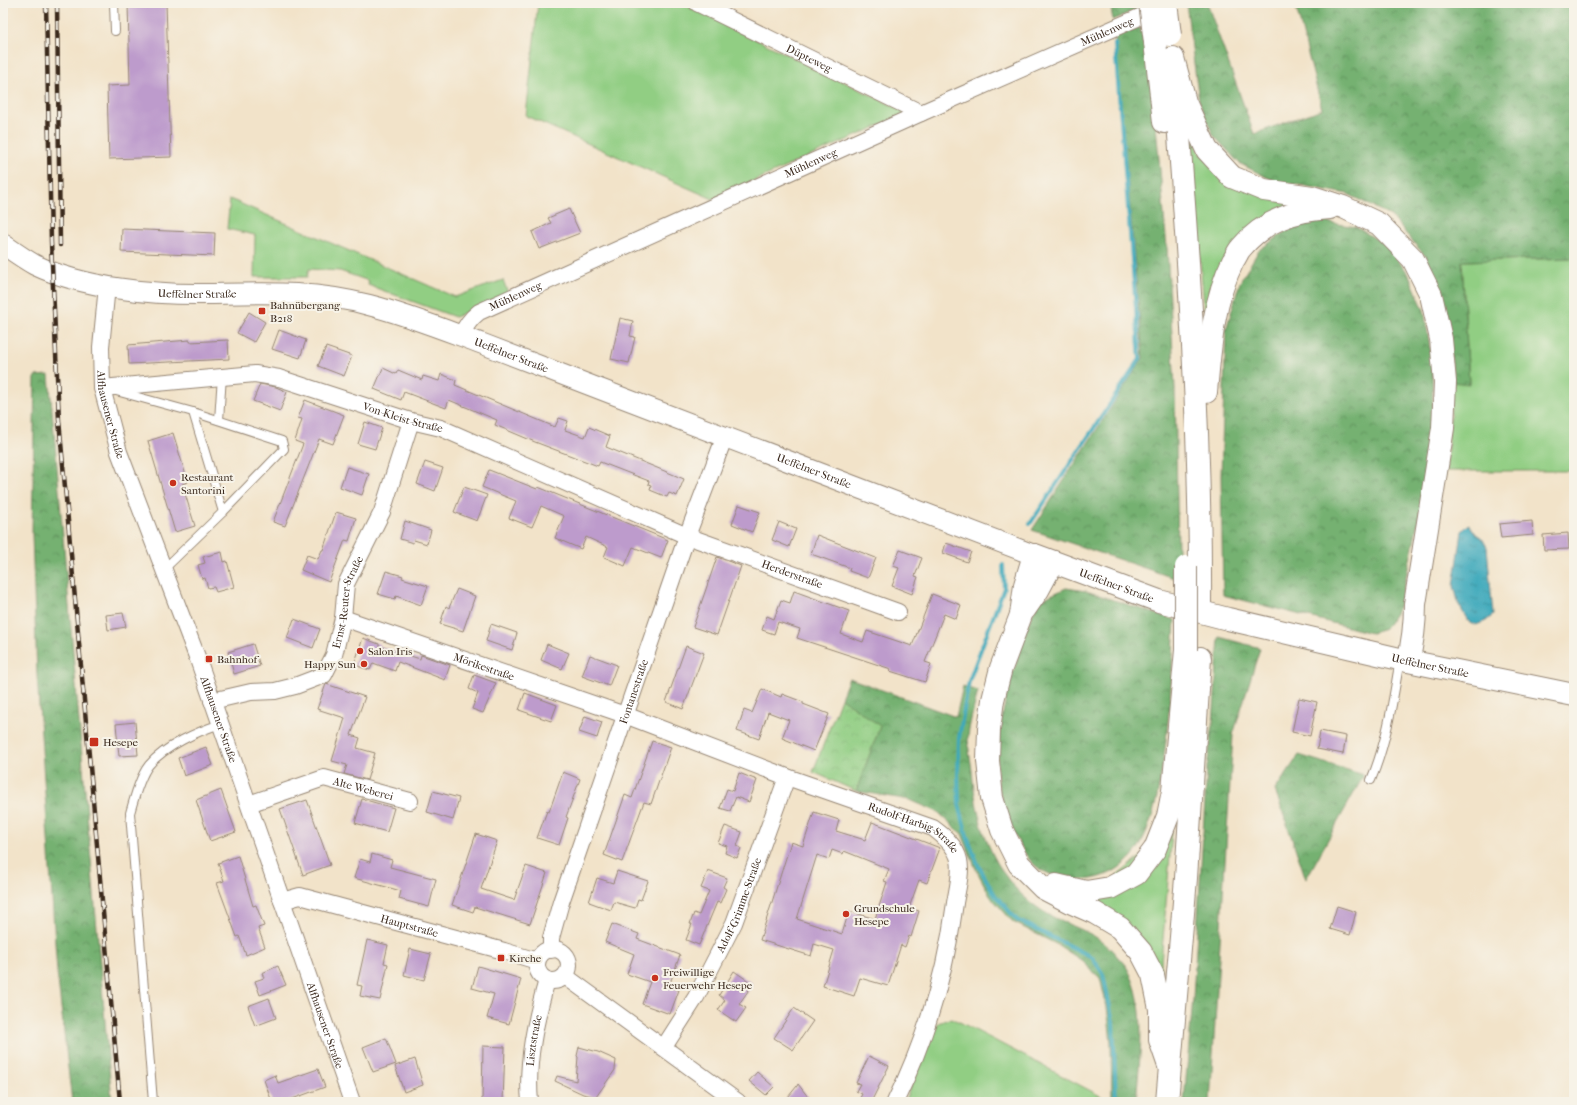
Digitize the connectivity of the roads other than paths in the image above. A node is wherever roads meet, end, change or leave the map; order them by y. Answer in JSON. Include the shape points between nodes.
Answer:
{"nodes":[{"id":1,"x":114,"y":3,"type":"edge"},
{"id":2,"x":697,"y":3,"type":"edge"},
{"id":3,"x":1150,"y":3,"type":"edge"},
{"id":4,"x":1166,"y":3,"type":"edge"},
{"id":5,"x":1170,"y":3,"type":"edge"},
{"id":6,"x":115,"y":32,"type":"dead end"},
{"id":7,"x":1163,"y":38,"type":"junction"},
{"id":8,"x":1174,"y":58,"type":"junction"},
{"id":9,"x":921,"y":113,"type":"junction"},
{"id":10,"x":1343,"y":208,"type":"junction"},
{"id":11,"x":3,"y":244,"type":"edge"},
{"id":12,"x":107,"y":286,"type":"junction"},
{"id":13,"x":461,"y":336,"type":"junction"},
{"id":14,"x":222,"y":376,"type":"junction"},
{"id":15,"x":102,"y":388,"type":"junction"},
{"id":16,"x":193,"y":412,"type":"junction"},
{"id":17,"x":219,"y":420,"type":"junction"},
{"id":18,"x":412,"y":421,"type":"junction"},
{"id":19,"x":1197,"y":435,"type":"junction"},
{"id":20,"x":725,"y":436,"type":"junction"},
{"id":21,"x":223,"y":512,"type":"junction"},
{"id":22,"x":687,"y":536,"type":"junction"},
{"id":23,"x":1043,"y":559,"type":"junction"},
{"id":24,"x":164,"y":569,"type":"junction"},
{"id":25,"x":1193,"y":570,"type":"junction"},
{"id":26,"x":898,"y":612,"type":"dead end"},
{"id":27,"x":343,"y":618,"type":"junction"},
{"id":28,"x":1400,"y":659,"type":"junction"},
{"id":29,"x":1574,"y":696,"type":"edge"},
{"id":30,"x":212,"y":700,"type":"junction"},
{"id":31,"x":625,"y":715,"type":"junction"},
{"id":32,"x":221,"y":724,"type":"junction"},
{"id":33,"x":787,"y":777,"type":"junction"},
{"id":34,"x":1371,"y":780,"type":"dead end"},
{"id":35,"x":1182,"y":793,"type":"junction"},
{"id":36,"x":410,"y":801,"type":"dead end"},
{"id":37,"x":248,"y":804,"type":"junction"},
{"id":38,"x":1029,"y":873,"type":"junction"},
{"id":39,"x":282,"y":901,"type":"junction"},
{"id":40,"x":551,"y":950,"type":"junction"},
{"id":41,"x":537,"y":961,"type":"junction"},
{"id":42,"x":565,"y":976,"type":"junction"},
{"id":43,"x":547,"y":980,"type":"junction"},
{"id":44,"x":664,"y":1047,"type":"junction"},
{"id":45,"x":1169,"y":1066,"type":"junction"},
{"id":46,"x":153,"y":1102,"type":"edge"},
{"id":47,"x":352,"y":1102,"type":"edge"},
{"id":48,"x":530,"y":1102,"type":"edge"},
{"id":49,"x":738,"y":1102,"type":"edge"},
{"id":50,"x":895,"y":1102,"type":"edge"},
{"id":51,"x":1167,"y":1102,"type":"edge"}],
"edges":[{"from":1,"to":6,"type":"lane"},
{"from":2,"to":9,"type":"street","name":"Düpteweg"},
{"from":3,"to":7,"type":"main road","bridge":true},
{"from":4,"to":7,"type":"main road","bridge":true},
{"from":5,"to":9,"type":"street","name":"Mühlenweg"},
{"from":7,"to":8,"type":"main road"},
{"from":7,"to":25,"type":"main road","via":[[1162,101]]},
{"from":8,"to":10,"type":"main road","via":[[1185,102],[1207,150],[1232,177],[1264,190],[1312,197]]},
{"from":8,"to":19,"type":"main road","via":[[1188,253]]},
{"from":9,"to":13,"type":"street","name":"Mühlenweg","via":[[479,312],[466,324]]},
{"from":10,"to":19,"type":"main road","via":[[1310,209],[1281,218],[1257,231],[1240,249],[1226,275],[1216,308],[1205,406]]},
{"from":10,"to":28,"type":"main road","via":[[1379,224],[1413,259],[1431,295],[1441,339],[1445,382],[1443,428],[1415,604],[1398,642]]},
{"from":11,"to":12,"type":"street","name":"Ueffelner Straße","via":[[33,264]]},
{"from":12,"to":13,"type":"street","name":"Ueffelner Straße","via":[[204,294],[276,292],[333,296],[389,310]]},
{"from":12,"to":15,"type":"street","name":"Alfhausener Straße","via":[[101,347]]},
{"from":13,"to":20,"type":"street","name":"Ueffelner Straße"},
{"from":14,"to":15,"type":"street","name":"Von-Kleist-Straße"},
{"from":14,"to":17,"type":"lane"},
{"from":14,"to":18,"type":"street","name":"Von-Kleist-Straße","via":[[273,376]]},
{"from":15,"to":16,"type":"lane"},
{"from":15,"to":24,"type":"street","name":"Alfhausener Straße","via":[[119,452]]},
{"from":16,"to":17,"type":"lane"},
{"from":16,"to":21,"type":"lane"},
{"from":17,"to":21,"type":"lane","via":[[282,441],[284,449]]},
{"from":18,"to":22,"type":"street","name":"Von-Kleist-Straße","via":[[441,428]]},
{"from":18,"to":27,"type":"street","name":"Ernst-Reuter-Straße","via":[[382,512],[346,584]]},
{"from":19,"to":25,"type":"main road"},
{"from":20,"to":22,"type":"street","name":"Fontanestraße"},
{"from":20,"to":23,"type":"street","name":"Ueffelner Straße"},
{"from":21,"to":24,"type":"lane"},
{"from":22,"to":26,"type":"street","name":"Herderstraße"},
{"from":22,"to":31,"type":"street","name":"Fontanestraße"},
{"from":23,"to":28,"type":"main road","name":"Ueffelner Straße","via":[[1167,603],[1228,620]]},
{"from":23,"to":38,"type":"main road","via":[[1038,590],[1021,615],[1001,668],[989,729],[988,761],[992,798],[1002,830],[1019,864]]},
{"from":24,"to":30,"type":"street","name":"Alfhausener Straße"},
{"from":25,"to":35,"type":"main road","bridge":true,"via":[[1193,654]]},
{"from":27,"to":30,"type":"street","name":"Ernst-Reuter-Straße","via":[[334,655],[324,675],[275,691],[236,694]]},
{"from":27,"to":31,"type":"street","name":"Mörikestraße"},
{"from":28,"to":29,"type":"main road","name":"Ueffelner Straße"},
{"from":28,"to":34,"type":"lane","via":[[1390,715],[1379,760]]},
{"from":30,"to":32,"type":"street","name":"Alfhausener Straße"},
{"from":31,"to":33,"type":"street","name":"Rudolf-Harbig-Straße"},
{"from":31,"to":40,"type":"street","name":"Fontanestraße","via":[[552,930]]},
{"from":32,"to":37,"type":"street","name":"Alfhausener Straße"},
{"from":32,"to":46,"type":"lane","via":[[203,730],[169,748],[149,765],[137,789],[130,813]]},
{"from":33,"to":44,"type":"street","name":"Adolf-Grimme-Straße","via":[[734,923],[696,997]]},
{"from":33,"to":50,"type":"street","name":"Rudolf-Harbig-Straße","via":[[933,828],[945,836],[959,861],[952,925],[942,974],[920,1046]]},
{"from":35,"to":38,"type":"main road","via":[[1168,816],[1155,849],[1136,874],[1110,888],[1086,892],[1061,887]]},
{"from":35,"to":45,"type":"main road","via":[[1186,878]]},
{"from":36,"to":37,"type":"street","name":"Alte Weberei","via":[[324,778]]},
{"from":37,"to":39,"type":"street","name":"Alfhausener Straße"},
{"from":38,"to":45,"type":"main road","via":[[1043,888],[1120,928],[1141,952],[1153,975],[1160,1009],[1160,1040]]},
{"from":39,"to":41,"type":"street","name":"Hauptstraße","via":[[300,896]]},
{"from":39,"to":47,"type":"street","name":"Alfhausener Straße"},
{"from":40,"to":41,"type":"street","via":[[542,953]]},
{"from":40,"to":42,"type":"street","via":[[558,950],[566,956],[569,967]]},
{"from":41,"to":43,"type":"street","via":[[538,972]]},
{"from":42,"to":43,"type":"street","via":[[555,981]]},
{"from":42,"to":44,"type":"street"},
{"from":43,"to":48,"type":"street","name":"Lisztstraße","via":[[531,1050]]},
{"from":44,"to":49,"type":"street"},
{"from":45,"to":51,"type":"main road"}]}
